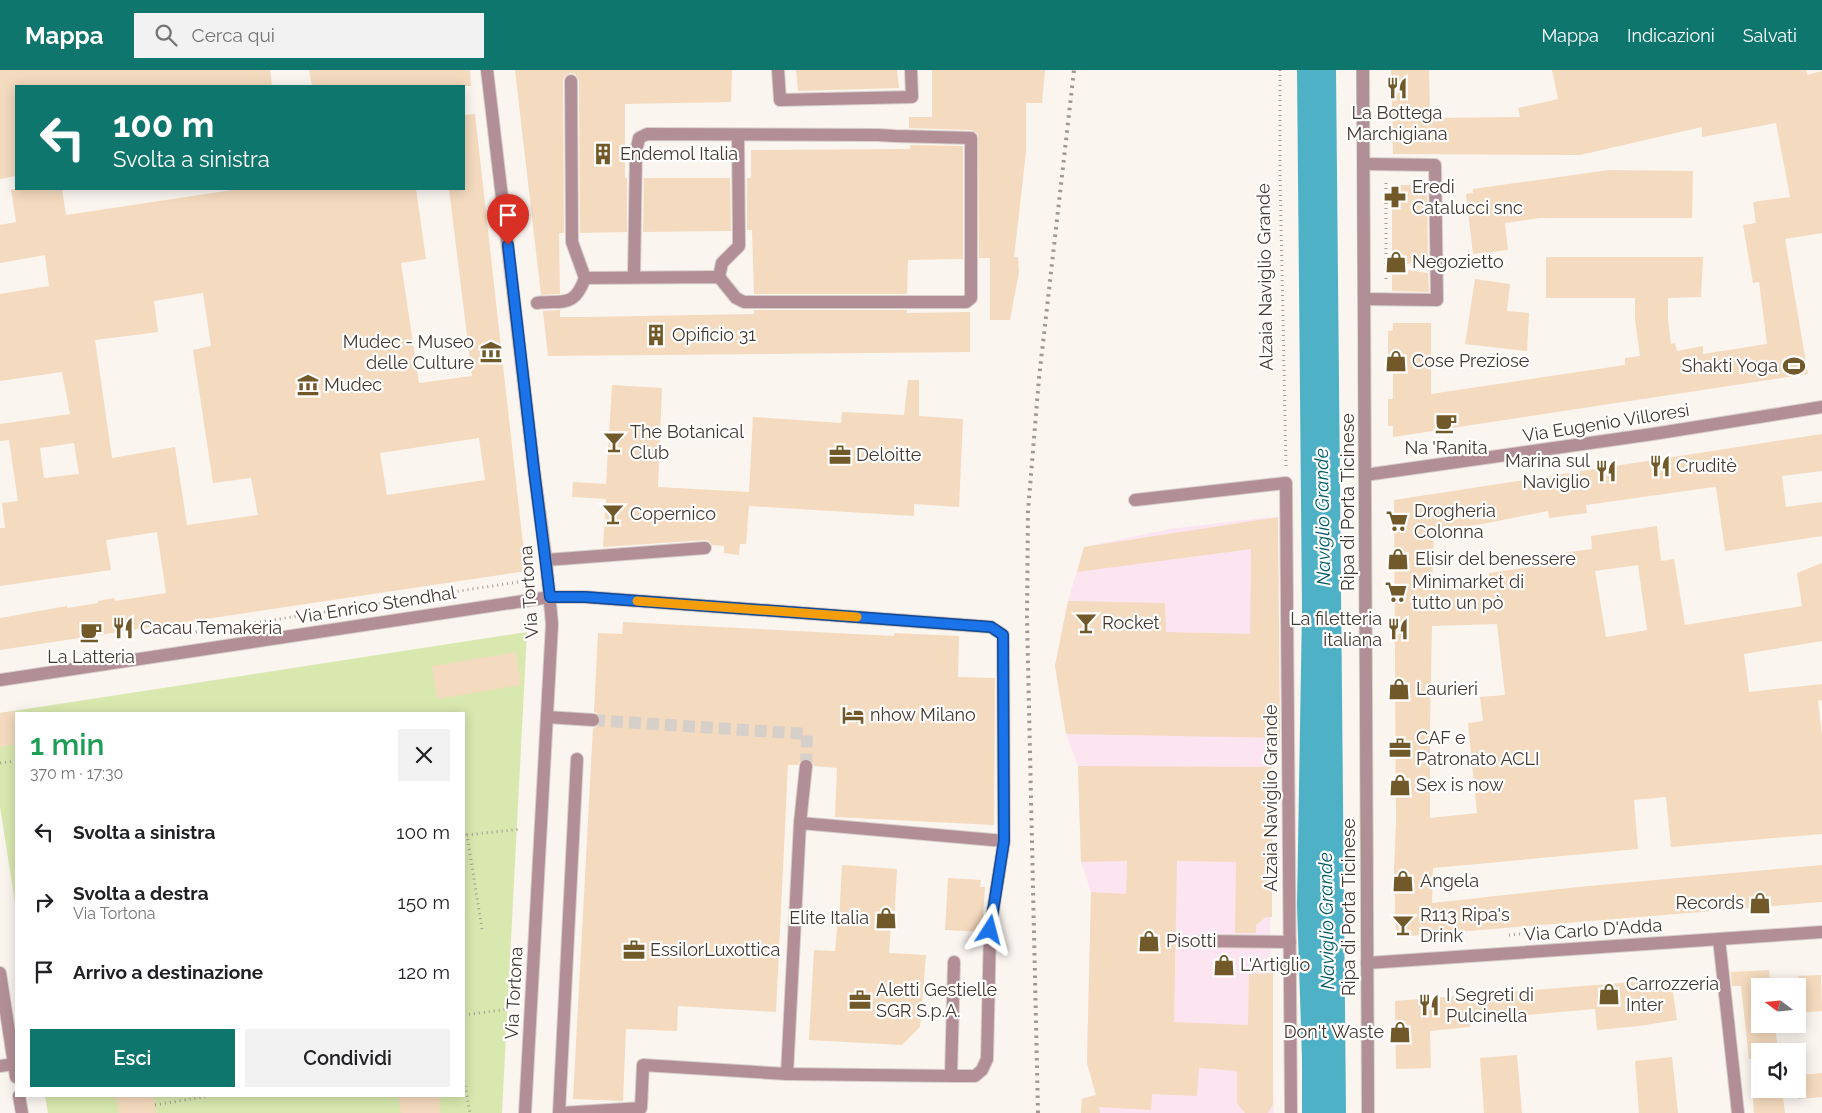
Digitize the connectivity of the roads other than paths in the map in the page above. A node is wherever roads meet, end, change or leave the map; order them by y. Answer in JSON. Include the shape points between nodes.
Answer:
{"nodes":[{"id":1,"x":487,"y":70,"type":"edge"},
{"id":2,"x":778,"y":70,"type":"edge"},
{"id":3,"x":911,"y":70,"type":"edge"},
{"id":4,"x":1363,"y":70,"type":"edge"},
{"id":5,"x":571,"y":81,"type":"dead end"},
{"id":6,"x":738,"y":135,"type":"junction"},
{"id":7,"x":1364,"y":164,"type":"junction"},
{"id":8,"x":634,"y":277,"type":"junction"},
{"id":9,"x":719,"y":277,"type":"junction"},
{"id":10,"x":584,"y":278,"type":"junction"},
{"id":11,"x":1364,"y":299,"type":"junction"},
{"id":12,"x":537,"y":303,"type":"dead end"},
{"id":13,"x":1822,"y":407,"type":"edge"},
{"id":14,"x":1365,"y":475,"type":"junction"},
{"id":15,"x":1135,"y":500,"type":"dead end"},
{"id":16,"x":705,"y":548,"type":"dead end"},
{"id":17,"x":546,"y":560,"type":"junction"},
{"id":18,"x":550,"y":597,"type":"junction"},
{"id":19,"x":0,"y":680,"type":"edge"},
{"id":20,"x":547,"y":717,"type":"junction"},
{"id":21,"x":593,"y":720,"type":"tunnel mouth"},
{"id":22,"x":577,"y":760,"type":"dead end"},
{"id":23,"x":806,"y":766,"type":"tunnel mouth"},
{"id":24,"x":800,"y":822,"type":"junction"},
{"id":25,"x":1004,"y":841,"type":"junction"},
{"id":26,"x":1822,"y":932,"type":"edge"},
{"id":27,"x":1720,"y":939,"type":"junction"},
{"id":28,"x":1202,"y":941,"type":"dead end"},
{"id":29,"x":1290,"y":942,"type":"junction"},
{"id":30,"x":954,"y":962,"type":"dead end"},
{"id":31,"x":1367,"y":963,"type":"junction"},
{"id":32,"x":0,"y":974,"type":"edge"},
{"id":33,"x":3,"y":1009,"type":"edge"},
{"id":34,"x":14,"y":1064,"type":"junction"},
{"id":35,"x":0,"y":1066,"type":"edge"},
{"id":36,"x":15,"y":1070,"type":"edge"},
{"id":37,"x":787,"y":1074,"type":"junction"},
{"id":38,"x":951,"y":1076,"type":"junction"},
{"id":39,"x":19,"y":1097,"type":"edge"},
{"id":40,"x":22,"y":1113,"type":"edge"},
{"id":41,"x":525,"y":1113,"type":"edge"},
{"id":42,"x":560,"y":1113,"type":"edge"},
{"id":43,"x":1291,"y":1113,"type":"edge"},
{"id":44,"x":1368,"y":1113,"type":"edge"},
{"id":45,"x":1738,"y":1113,"type":"edge"}],
"edges":[{"from":1,"to":17,"type":"street","name":"Via Tortona"},
{"from":2,"to":3,"type":"street","via":[[780,100],[912,97]]},
{"from":4,"to":7,"type":"street","name":"Ripa di Porta Ticinese"},
{"from":5,"to":10,"type":"street","via":[[572,242]]},
{"from":6,"to":8,"type":"street","via":[[647,134],[639,138]]},
{"from":6,"to":9,"type":"street","via":[[739,246],[722,263]]},
{"from":6,"to":9,"type":"street","via":[[878,134],[971,138],[971,298],[966,302],[744,302],[736,298]]},
{"from":7,"to":11,"type":"street","name":"Ripa di Porta Ticinese"},
{"from":7,"to":11,"type":"street","via":[[1435,165],[1437,300]]},
{"from":8,"to":9,"type":"street"},
{"from":8,"to":10,"type":"street"},
{"from":10,"to":12,"type":"street","via":[[580,290],[569,301]]},
{"from":11,"to":14,"type":"street","name":"Ripa di Porta Ticinese"},
{"from":13,"to":14,"type":"street","name":"Via Eugenio Villoresi"},
{"from":14,"to":31,"type":"street","name":"Ripa di Porta Ticinese"},
{"from":15,"to":29,"type":"street","name":"Alzaia Naviglio Grande","via":[[1286,483]]},
{"from":16,"to":17,"type":"street"},
{"from":17,"to":18,"type":"street","name":"Via Tortona"},
{"from":18,"to":19,"type":"street","name":"Via Enrico Stendhal"},
{"from":18,"to":20,"type":"street","name":"Via Tortona","via":[[552,624]]},
{"from":18,"to":25,"type":"street","name":"Via Enrico Stendhal","via":[[991,627],[1003,635]]},
{"from":20,"to":21,"type":"street"},
{"from":20,"to":41,"type":"street","name":"Via Tortona"},
{"from":22,"to":42,"type":"street"},
{"from":23,"to":24,"type":"street"},
{"from":24,"to":25,"type":"street"},
{"from":24,"to":37,"type":"street"},
{"from":25,"to":38,"type":"street","via":[[990,930],[987,1059],[982,1070],[974,1076]]},
{"from":26,"to":27,"type":"street","name":"Via Carlo D'Adda"},
{"from":27,"to":31,"type":"street","name":"Via Carlo D'Adda"},
{"from":27,"to":45,"type":"street"},
{"from":28,"to":29,"type":"street"},
{"from":29,"to":43,"type":"street","name":"Alzaia Naviglio Grande"},
{"from":30,"to":38,"type":"street"},
{"from":31,"to":44,"type":"street","name":"Ripa di Porta Ticinese"},
{"from":32,"to":33,"type":"street"},
{"from":33,"to":34,"type":"street"},
{"from":34,"to":35,"type":"street"},
{"from":34,"to":36,"type":"street"},
{"from":37,"to":38,"type":"street"},
{"from":37,"to":42,"type":"street","via":[[643,1065],[641,1108]]},
{"from":39,"to":40,"type":"street"}]}
